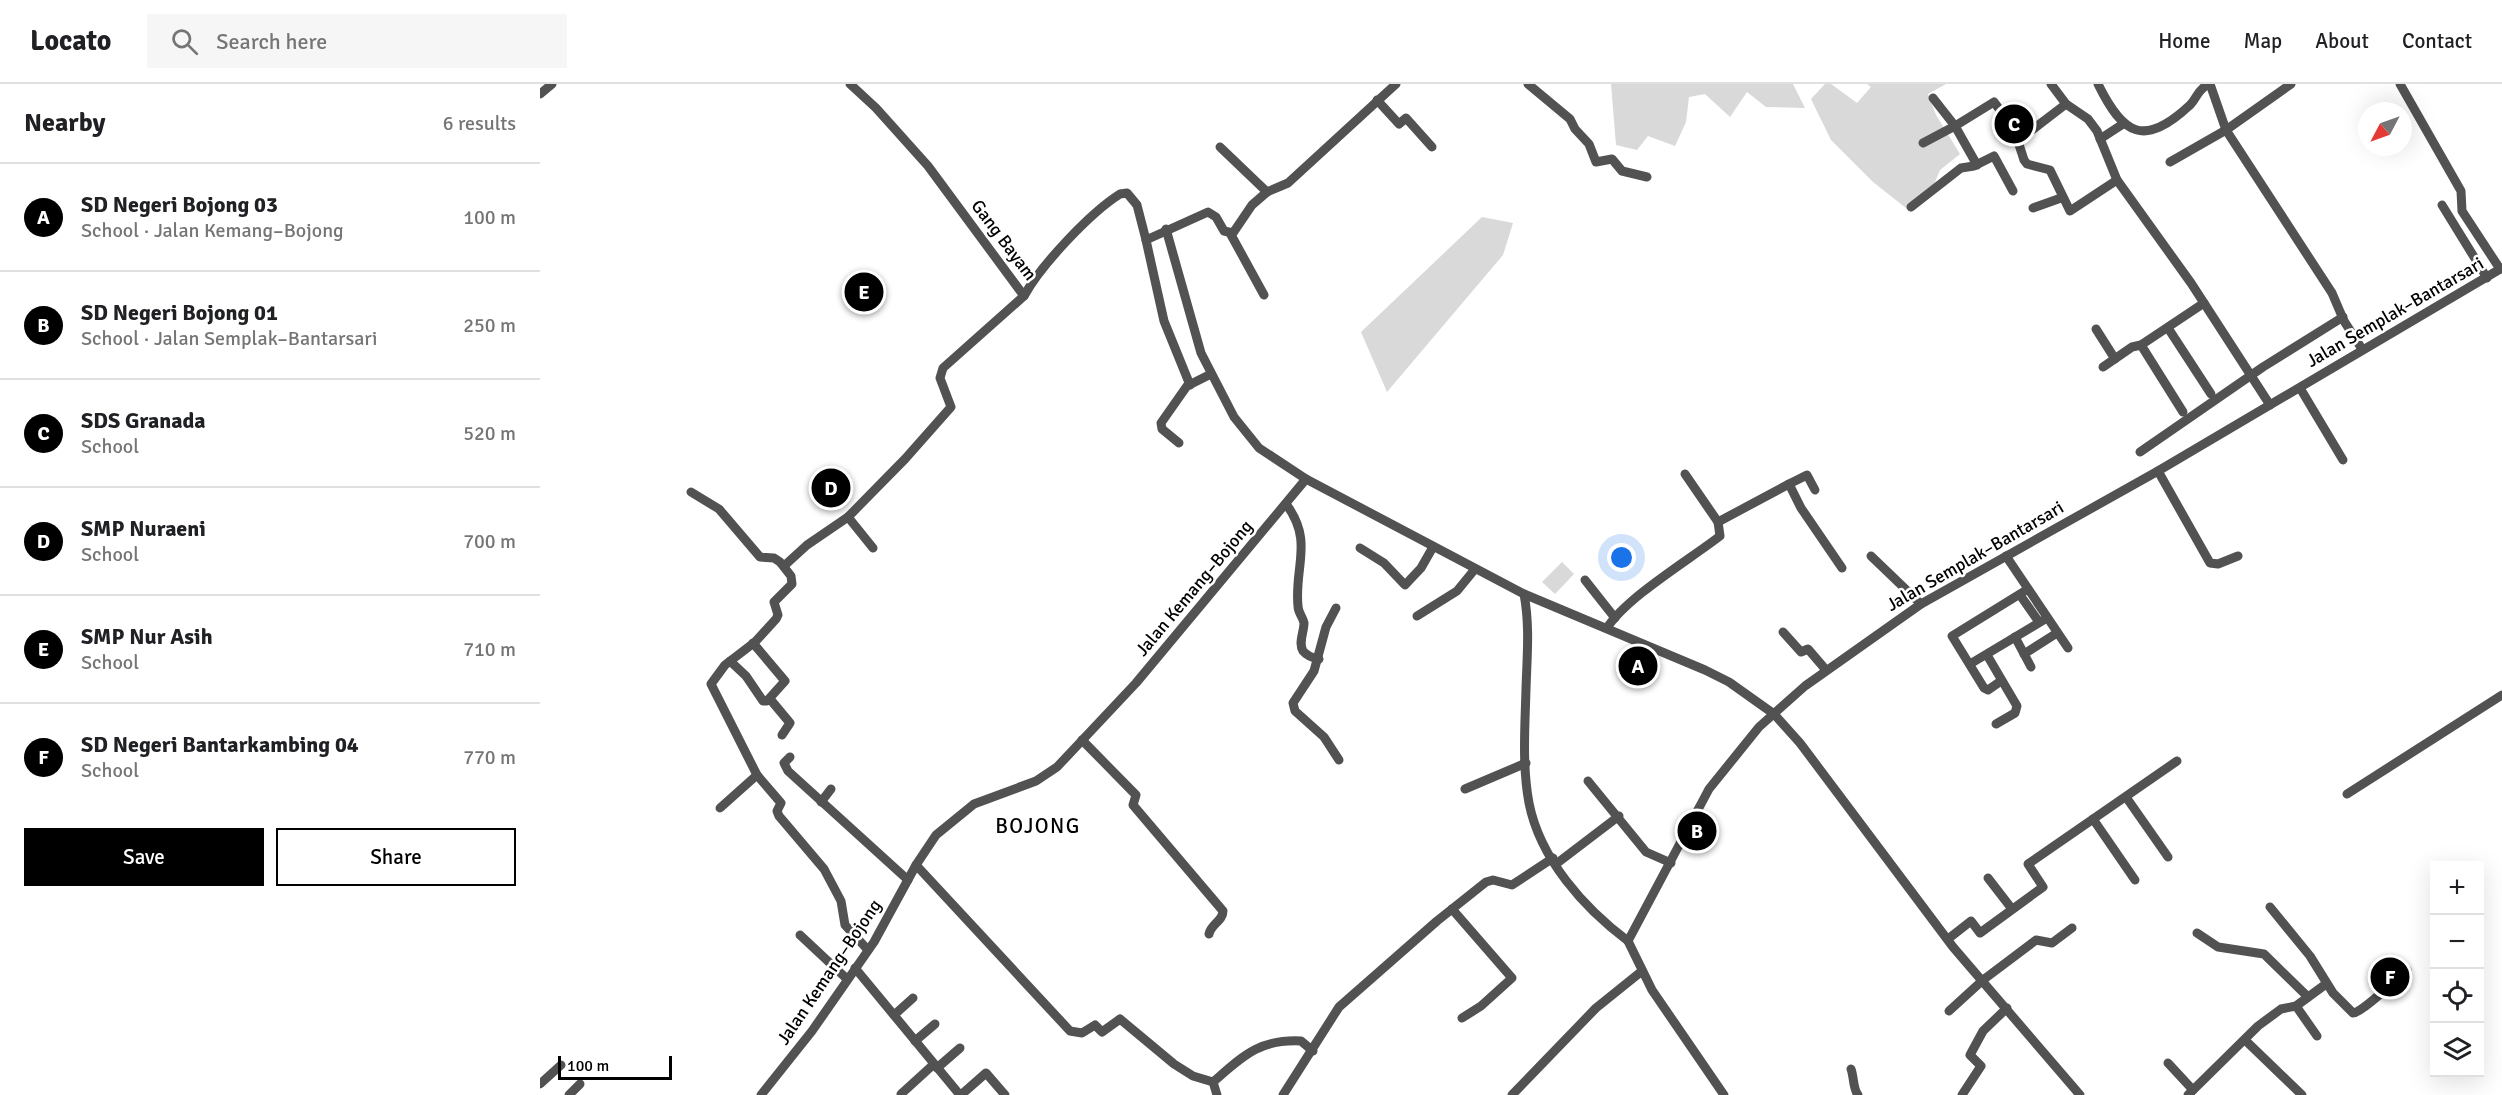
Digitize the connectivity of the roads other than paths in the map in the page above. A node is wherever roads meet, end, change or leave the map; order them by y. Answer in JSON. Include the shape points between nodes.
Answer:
{"nodes":[{"id":1,"x":552,"y":84,"type":"edge"},
{"id":2,"x":850,"y":84,"type":"edge"},
{"id":3,"x":1396,"y":84,"type":"edge"},
{"id":4,"x":1528,"y":84,"type":"edge"},
{"id":5,"x":2051,"y":84,"type":"edge"},
{"id":6,"x":2098,"y":84,"type":"edge"},
{"id":7,"x":2209,"y":84,"type":"edge"},
{"id":8,"x":2291,"y":84,"type":"edge"},
{"id":9,"x":2400,"y":84,"type":"edge"},
{"id":10,"x":2280,"y":87,"type":"edge"},
{"id":11,"x":540,"y":94,"type":"edge"},
{"id":12,"x":1933,"y":98,"type":"dead end"},
{"id":13,"x":1377,"y":100,"type":"junction"},
{"id":14,"x":2066,"y":104,"type":"junction"},
{"id":15,"x":2123,"y":124,"type":"junction"},
{"id":16,"x":1955,"y":126,"type":"junction"},
{"id":17,"x":2226,"y":130,"type":"junction"},
{"id":18,"x":2100,"y":139,"type":"junction"},
{"id":19,"x":2019,"y":140,"type":"junction"},
{"id":20,"x":1923,"y":143,"type":"dead end"},
{"id":21,"x":1220,"y":147,"type":"dead end"},
{"id":22,"x":1432,"y":147,"type":"dead end"},
{"id":23,"x":2170,"y":162,"type":"dead end"},
{"id":24,"x":1977,"y":165,"type":"junction"},
{"id":25,"x":1647,"y":177,"type":"dead end"},
{"id":26,"x":2117,"y":180,"type":"junction"},
{"id":27,"x":2013,"y":191,"type":"dead end"},
{"id":28,"x":1267,"y":192,"type":"junction"},
{"id":29,"x":2061,"y":198,"type":"junction"},
{"id":30,"x":2442,"y":205,"type":"dead end"},
{"id":31,"x":1911,"y":207,"type":"dead end"},
{"id":32,"x":2033,"y":208,"type":"dead end"},
{"id":33,"x":1166,"y":229,"type":"junction"},
{"id":34,"x":1230,"y":233,"type":"junction"},
{"id":35,"x":1146,"y":240,"type":"junction"},
{"id":36,"x":2501,"y":269,"type":"edge"},
{"id":37,"x":2487,"y":278,"type":"junction"},
{"id":38,"x":1264,"y":295,"type":"dead end"},
{"id":39,"x":1024,"y":296,"type":"junction"},
{"id":40,"x":2204,"y":303,"type":"junction"},
{"id":41,"x":2343,"y":317,"type":"junction"},
{"id":42,"x":2168,"y":328,"type":"junction"},
{"id":43,"x":2096,"y":329,"type":"dead end"},
{"id":44,"x":2141,"y":345,"type":"junction"},
{"id":45,"x":2362,"y":349,"type":"junction"},
{"id":46,"x":2115,"y":359,"type":"junction"},
{"id":47,"x":2103,"y":368,"type":"dead end"},
{"id":48,"x":1210,"y":374,"type":"junction"},
{"id":49,"x":2251,"y":375,"type":"junction"},
{"id":50,"x":1190,"y":384,"type":"junction"},
{"id":51,"x":2300,"y":388,"type":"junction"},
{"id":52,"x":2211,"y":394,"type":"dead end"},
{"id":53,"x":2270,"y":405,"type":"junction"},
{"id":54,"x":2183,"y":412,"type":"dead end"},
{"id":55,"x":1179,"y":443,"type":"dead end"},
{"id":56,"x":2140,"y":452,"type":"dead end"},
{"id":57,"x":2343,"y":460,"type":"dead end"},
{"id":58,"x":2158,"y":471,"type":"junction"},
{"id":59,"x":1685,"y":474,"type":"dead end"},
{"id":60,"x":1306,"y":479,"type":"junction"},
{"id":61,"x":1789,"y":484,"type":"junction"},
{"id":62,"x":1815,"y":490,"type":"dead end"},
{"id":63,"x":691,"y":492,"type":"dead end"},
{"id":64,"x":1286,"y":504,"type":"junction"},
{"id":65,"x":848,"y":518,"type":"junction"},
{"id":66,"x":1718,"y":522,"type":"junction"},
{"id":67,"x":1433,"y":547,"type":"junction"},
{"id":68,"x":873,"y":548,"type":"dead end"},
{"id":69,"x":1360,"y":548,"type":"dead end"},
{"id":70,"x":1871,"y":556,"type":"dead end"},
{"id":71,"x":2006,"y":556,"type":"junction"},
{"id":72,"x":2238,"y":556,"type":"dead end"},
{"id":73,"x":784,"y":566,"type":"junction"},
{"id":74,"x":1842,"y":568,"type":"dead end"},
{"id":75,"x":1475,"y":569,"type":"junction"},
{"id":76,"x":1585,"y":580,"type":"dead end"},
{"id":77,"x":2024,"y":592,"type":"junction"},
{"id":78,"x":1524,"y":594,"type":"junction"},
{"id":79,"x":1921,"y":604,"type":"junction"},
{"id":80,"x":1336,"y":608,"type":"dead end"},
{"id":81,"x":1417,"y":616,"type":"dead end"},
{"id":82,"x":1615,"y":618,"type":"junction"},
{"id":83,"x":2043,"y":620,"type":"junction"},
{"id":84,"x":1607,"y":628,"type":"junction"},
{"id":85,"x":1783,"y":632,"type":"dead end"},
{"id":86,"x":2057,"y":633,"type":"junction"},
{"id":87,"x":2015,"y":637,"type":"junction"},
{"id":88,"x":753,"y":643,"type":"junction"},
{"id":89,"x":2068,"y":648,"type":"dead end"},
{"id":90,"x":2024,"y":654,"type":"junction"},
{"id":91,"x":1986,"y":655,"type":"junction"},
{"id":92,"x":1319,"y":659,"type":"junction"},
{"id":93,"x":730,"y":661,"type":"junction"},
{"id":94,"x":1970,"y":664,"type":"junction"},
{"id":95,"x":2031,"y":667,"type":"dead end"},
{"id":96,"x":1826,"y":670,"type":"junction"},
{"id":97,"x":2001,"y":681,"type":"junction"},
{"id":98,"x":2502,"y":695,"type":"edge"},
{"id":99,"x":770,"y":699,"type":"junction"},
{"id":100,"x":1774,"y":714,"type":"junction"},
{"id":101,"x":1996,"y":724,"type":"dead end"},
{"id":102,"x":782,"y":735,"type":"dead end"},
{"id":103,"x":1082,"y":740,"type":"junction"},
{"id":104,"x":790,"y":757,"type":"dead end"},
{"id":105,"x":1339,"y":760,"type":"dead end"},
{"id":106,"x":2177,"y":761,"type":"dead end"},
{"id":107,"x":1526,"y":763,"type":"junction"},
{"id":108,"x":757,"y":775,"type":"junction"},
{"id":109,"x":1588,"y":781,"type":"dead end"},
{"id":110,"x":831,"y":789,"type":"dead end"},
{"id":111,"x":1465,"y":789,"type":"dead end"},
{"id":112,"x":2347,"y":794,"type":"dead end"},
{"id":113,"x":2126,"y":797,"type":"junction"},
{"id":114,"x":821,"y":802,"type":"junction"},
{"id":115,"x":720,"y":808,"type":"dead end"},
{"id":116,"x":1619,"y":816,"type":"junction"},
{"id":117,"x":2093,"y":819,"type":"junction"},
{"id":118,"x":2168,"y":857,"type":"dead end"},
{"id":119,"x":1554,"y":861,"type":"junction"},
{"id":120,"x":1671,"y":863,"type":"junction"},
{"id":121,"x":915,"y":865,"type":"junction"},
{"id":122,"x":1988,"y":878,"type":"dead end"},
{"id":123,"x":908,"y":880,"type":"junction"},
{"id":124,"x":2135,"y":880,"type":"dead end"},
{"id":125,"x":2270,"y":907,"type":"dead end"},
{"id":126,"x":1452,"y":909,"type":"junction"},
{"id":127,"x":2012,"y":909,"type":"junction"},
{"id":128,"x":2072,"y":928,"type":"dead end"},
{"id":129,"x":2197,"y":933,"type":"dead end"},
{"id":130,"x":800,"y":934,"type":"dead end"},
{"id":131,"x":1209,"y":934,"type":"dead end"},
{"id":132,"x":1948,"y":939,"type":"junction"},
{"id":133,"x":1628,"y":941,"type":"junction"},
{"id":134,"x":868,"y":950,"type":"junction"},
{"id":135,"x":855,"y":968,"type":"junction"},
{"id":136,"x":2407,"y":970,"type":"dead end"},
{"id":137,"x":1642,"y":971,"type":"junction"},
{"id":138,"x":847,"y":979,"type":"junction"},
{"id":139,"x":1983,"y":980,"type":"junction"},
{"id":140,"x":2326,"y":984,"type":"junction"},
{"id":141,"x":2308,"y":997,"type":"junction"},
{"id":142,"x":913,"y":998,"type":"dead end"},
{"id":143,"x":2296,"y":1006,"type":"junction"},
{"id":144,"x":2007,"y":1008,"type":"junction"},
{"id":145,"x":1949,"y":1011,"type":"dead end"},
{"id":146,"x":894,"y":1016,"type":"junction"},
{"id":147,"x":1462,"y":1018,"type":"dead end"},
{"id":148,"x":935,"y":1024,"type":"dead end"},
{"id":149,"x":2317,"y":1036,"type":"dead end"},
{"id":150,"x":2245,"y":1040,"type":"junction"},
{"id":151,"x":915,"y":1041,"type":"junction"},
{"id":152,"x":960,"y":1048,"type":"dead end"},
{"id":153,"x":1313,"y":1051,"type":"junction"},
{"id":154,"x":2168,"y":1063,"type":"dead end"},
{"id":155,"x":561,"y":1065,"type":"dead end"},
{"id":156,"x":936,"y":1066,"type":"junction"},
{"id":157,"x":1851,"y":1069,"type":"dead end"},
{"id":158,"x":1213,"y":1082,"type":"junction"},
{"id":159,"x":540,"y":1084,"type":"edge"},
{"id":160,"x":580,"y":1084,"type":"dead end"},
{"id":161,"x":2190,"y":1092,"type":"edge"},
{"id":162,"x":901,"y":1094,"type":"edge"},
{"id":163,"x":569,"y":1095,"type":"edge"},
{"id":164,"x":762,"y":1095,"type":"edge"},
{"id":165,"x":961,"y":1095,"type":"edge"},
{"id":166,"x":1005,"y":1095,"type":"edge"},
{"id":167,"x":1217,"y":1095,"type":"edge"},
{"id":168,"x":1283,"y":1095,"type":"edge"},
{"id":169,"x":1512,"y":1095,"type":"edge"},
{"id":170,"x":1724,"y":1095,"type":"edge"},
{"id":171,"x":1858,"y":1095,"type":"edge"},
{"id":172,"x":1962,"y":1095,"type":"edge"},
{"id":173,"x":2080,"y":1095,"type":"edge"},
{"id":174,"x":2302,"y":1095,"type":"edge"}],
"edges":[{"from":1,"to":11,"type":"street"},
{"from":2,"to":39,"type":"street","name":"Gang Bayam","via":[[927,166]]},
{"from":3,"to":13,"type":"street"},
{"from":4,"to":25,"type":"street","via":[[1570,119],[1587,141],[1596,162],[1612,159],[1622,171]]},
{"from":5,"to":14,"type":"street"},
{"from":6,"to":15,"type":"street"},
{"from":7,"to":15,"type":"street","via":[[2194,96],[2192,103],[2163,124],[2140,132]]},
{"from":7,"to":17,"type":"street"},
{"from":8,"to":10,"type":"street"},
{"from":9,"to":36,"type":"street","via":[[2461,191],[2462,211]]},
{"from":10,"to":17,"type":"street"},
{"from":12,"to":16,"type":"street"},
{"from":13,"to":22,"type":"street","via":[[1399,124],[1406,118]]},
{"from":13,"to":28,"type":"street","via":[[1288,183]]},
{"from":14,"to":18,"type":"street","via":[[2088,119]]},
{"from":14,"to":19,"type":"street"},
{"from":15,"to":18,"type":"street"},
{"from":16,"to":19,"type":"street","via":[[1994,102]]},
{"from":16,"to":20,"type":"street"},
{"from":16,"to":24,"type":"street"},
{"from":17,"to":23,"type":"street"},
{"from":17,"to":41,"type":"street","via":[[2332,293]]},
{"from":18,"to":26,"type":"street"},
{"from":19,"to":29,"type":"street","via":[[2024,160],[2050,170]]},
{"from":21,"to":28,"type":"street"},
{"from":24,"to":27,"type":"street","via":[[1995,156]]},
{"from":24,"to":31,"type":"street","via":[[1962,168]]},
{"from":26,"to":29,"type":"street","via":[[2071,212]]},
{"from":26,"to":40,"type":"street"},
{"from":28,"to":34,"type":"street","via":[[1252,205],[1236,231]]},
{"from":29,"to":32,"type":"street"},
{"from":30,"to":37,"type":"street"},
{"from":33,"to":34,"type":"street","via":[[1208,212]]},
{"from":33,"to":35,"type":"street"},
{"from":33,"to":48,"type":"street"},
{"from":34,"to":38,"type":"street"},
{"from":35,"to":39,"type":"street","name":"Gang Bayam","via":[[1135,199],[1127,193],[1120,194],[1049,260]]},
{"from":35,"to":50,"type":"street","via":[[1160,310]]},
{"from":36,"to":37,"type":"street","name":"Jalan Semplak–Bantarsari"},
{"from":37,"to":45,"type":"street","name":"Jalan Semplak–Bantarsari"},
{"from":39,"to":65,"type":"street","via":[[944,368],[940,378],[951,407]]},
{"from":40,"to":42,"type":"street"},
{"from":40,"to":49,"type":"street"},
{"from":41,"to":45,"type":"street"},
{"from":41,"to":49,"type":"street"},
{"from":42,"to":44,"type":"street"},
{"from":42,"to":52,"type":"street"},
{"from":43,"to":46,"type":"street"},
{"from":44,"to":46,"type":"street"},
{"from":44,"to":54,"type":"street"},
{"from":45,"to":51,"type":"street","name":"Jalan Semplak–Bantarsari"},
{"from":46,"to":47,"type":"street"},
{"from":48,"to":50,"type":"street"},
{"from":48,"to":60,"type":"street","via":[[1234,417],[1259,448]]},
{"from":49,"to":53,"type":"street"},
{"from":49,"to":56,"type":"street"},
{"from":50,"to":55,"type":"street","via":[[1160,426]]},
{"from":51,"to":53,"type":"street","name":"Jalan Semplak–Bantarsari"},
{"from":51,"to":57,"type":"street"},
{"from":53,"to":58,"type":"street","name":"Jalan Semplak–Bantarsari"},
{"from":58,"to":71,"type":"street","name":"Jalan Semplak–Bantarsari"},
{"from":58,"to":72,"type":"street","via":[[2210,563]]},
{"from":59,"to":66,"type":"street"},
{"from":60,"to":64,"type":"street","name":"Jalan Kemang–Bojong"},
{"from":60,"to":67,"type":"street"},
{"from":61,"to":62,"type":"street","via":[[1807,475]]},
{"from":61,"to":66,"type":"street"},
{"from":61,"to":74,"type":"street"},
{"from":63,"to":73,"type":"street","via":[[719,509],[760,557],[774,558]]},
{"from":64,"to":92,"type":"street","via":[[1301,531],[1297,605],[1304,625],[1302,646],[1307,654]]},
{"from":64,"to":103,"type":"street","name":"Jalan Kemang–Bojong"},
{"from":65,"to":68,"type":"street"},
{"from":65,"to":73,"type":"street"},
{"from":66,"to":82,"type":"street","via":[[1720,536],[1661,578]]},
{"from":67,"to":69,"type":"street","via":[[1405,585],[1384,563]]},
{"from":67,"to":75,"type":"street"},
{"from":70,"to":79,"type":"street"},
{"from":71,"to":77,"type":"street"},
{"from":71,"to":79,"type":"street","name":"Jalan Semplak–Bantarsari"},
{"from":73,"to":88,"type":"street","via":[[792,584],[774,602],[776,619]]},
{"from":75,"to":78,"type":"street"},
{"from":75,"to":81,"type":"street","via":[[1457,591]]},
{"from":76,"to":82,"type":"street"},
{"from":77,"to":83,"type":"street"},
{"from":77,"to":94,"type":"street","via":[[1953,634]]},
{"from":78,"to":84,"type":"street"},
{"from":78,"to":107,"type":"street","via":[[1529,631]]},
{"from":79,"to":96,"type":"street","name":"Jalan Semplak–Bantarsari"},
{"from":80,"to":92,"type":"street","via":[[1319,647]]},
{"from":82,"to":84,"type":"street"},
{"from":83,"to":86,"type":"street"},
{"from":83,"to":87,"type":"street"},
{"from":84,"to":100,"type":"street","via":[[1729,682]]},
{"from":85,"to":96,"type":"street","via":[[1801,652],[1808,649]]},
{"from":86,"to":89,"type":"street"},
{"from":86,"to":90,"type":"street"},
{"from":87,"to":90,"type":"street"},
{"from":87,"to":91,"type":"street"},
{"from":88,"to":93,"type":"street"},
{"from":88,"to":99,"type":"street","via":[[785,681]]},
{"from":90,"to":95,"type":"street"},
{"from":91,"to":94,"type":"street"},
{"from":91,"to":97,"type":"street"},
{"from":92,"to":105,"type":"street","via":[[1293,703],[1295,711],[1324,737]]},
{"from":93,"to":99,"type":"street","via":[[763,701]]},
{"from":93,"to":108,"type":"street","via":[[711,684]]},
{"from":94,"to":97,"type":"street","via":[[1986,690]]},
{"from":96,"to":100,"type":"street","name":"Jalan Semplak–Bantarsari"},
{"from":97,"to":101,"type":"street","via":[[2017,710]]},
{"from":98,"to":112,"type":"street"},
{"from":99,"to":102,"type":"street","via":[[790,723]]},
{"from":100,"to":120,"type":"street","name":"Jalan Semplak–Bantarsari","via":[[1709,789]]},
{"from":100,"to":132,"type":"street"},
{"from":103,"to":121,"type":"street","name":"Jalan Kemang–Bojong","via":[[1042,778],[986,798],[957,816],[936,835]]},
{"from":103,"to":131,"type":"street","via":[[1136,795],[1132,805],[1223,911]]},
{"from":104,"to":114,"type":"street","via":[[784,766]]},
{"from":106,"to":113,"type":"street"},
{"from":107,"to":111,"type":"street"},
{"from":107,"to":119,"type":"street","via":[[1533,818]]},
{"from":108,"to":115,"type":"street"},
{"from":108,"to":134,"type":"street","via":[[781,803],[779,816],[824,869],[841,901],[848,928]]},
{"from":109,"to":116,"type":"street"},
{"from":110,"to":114,"type":"street"},
{"from":113,"to":117,"type":"street"},
{"from":113,"to":118,"type":"street"},
{"from":114,"to":123,"type":"street"},
{"from":116,"to":119,"type":"street"},
{"from":116,"to":120,"type":"street","via":[[1646,852]]},
{"from":117,"to":124,"type":"street"},
{"from":117,"to":127,"type":"street","via":[[2028,864],[2043,887]]},
{"from":119,"to":126,"type":"street","via":[[1514,884],[1489,881]]},
{"from":119,"to":133,"type":"street","via":[[1589,909]]},
{"from":120,"to":133,"type":"street","name":"Jalan Semplak–Bantarsari"},
{"from":121,"to":123,"type":"street","name":"Jalan Kemang–Bojong"},
{"from":121,"to":158,"type":"street","via":[[1070,1031],[1082,1033],[1095,1025],[1102,1032],[1120,1019],[1174,1064]]},
{"from":122,"to":127,"type":"street"},
{"from":123,"to":134,"type":"street","name":"Jalan Kemang–Bojong"},
{"from":125,"to":140,"type":"street","via":[[2310,956]]},
{"from":126,"to":147,"type":"street","via":[[1512,978]]},
{"from":126,"to":153,"type":"street","via":[[1339,1007]]},
{"from":127,"to":132,"type":"street","via":[[1980,933],[1971,921]]},
{"from":128,"to":139,"type":"street","via":[[2052,943],[2039,939]]},
{"from":129,"to":141,"type":"street","via":[[2218,947],[2264,954]]},
{"from":130,"to":138,"type":"street"},
{"from":132,"to":139,"type":"street"},
{"from":133,"to":137,"type":"street"},
{"from":134,"to":135,"type":"street","name":"Jalan Kemang–Bojong"},
{"from":135,"to":138,"type":"street","name":"Jalan Kemang–Bojong"},
{"from":135,"to":146,"type":"street"},
{"from":136,"to":140,"type":"street","via":[[2360,1012],[2353,1013]]},
{"from":137,"to":169,"type":"street","via":[[1596,1008]]},
{"from":137,"to":170,"type":"street","via":[[1660,1004]]},
{"from":138,"to":164,"type":"street","name":"Jalan Kemang–Bojong"},
{"from":139,"to":144,"type":"street"},
{"from":139,"to":145,"type":"street"},
{"from":140,"to":141,"type":"street"},
{"from":141,"to":143,"type":"street"},
{"from":142,"to":146,"type":"street"},
{"from":143,"to":149,"type":"street"},
{"from":143,"to":150,"type":"street","via":[[2275,1013]]},
{"from":144,"to":172,"type":"street","via":[[1975,1042],[1970,1056],[1981,1066]]},
{"from":144,"to":173,"type":"street"},
{"from":146,"to":151,"type":"street"},
{"from":148,"to":151,"type":"street"},
{"from":150,"to":161,"type":"street"},
{"from":150,"to":174,"type":"street"},
{"from":151,"to":156,"type":"street"},
{"from":152,"to":156,"type":"street"},
{"from":153,"to":158,"type":"street","via":[[1301,1041],[1280,1041],[1255,1048]]},
{"from":153,"to":168,"type":"street"},
{"from":154,"to":161,"type":"street"},
{"from":155,"to":159,"type":"street"},
{"from":156,"to":162,"type":"street"},
{"from":156,"to":165,"type":"street"},
{"from":157,"to":171,"type":"street"},
{"from":158,"to":167,"type":"street"},
{"from":160,"to":163,"type":"street"},
{"from":165,"to":166,"type":"street","via":[[986,1073]]}]}
